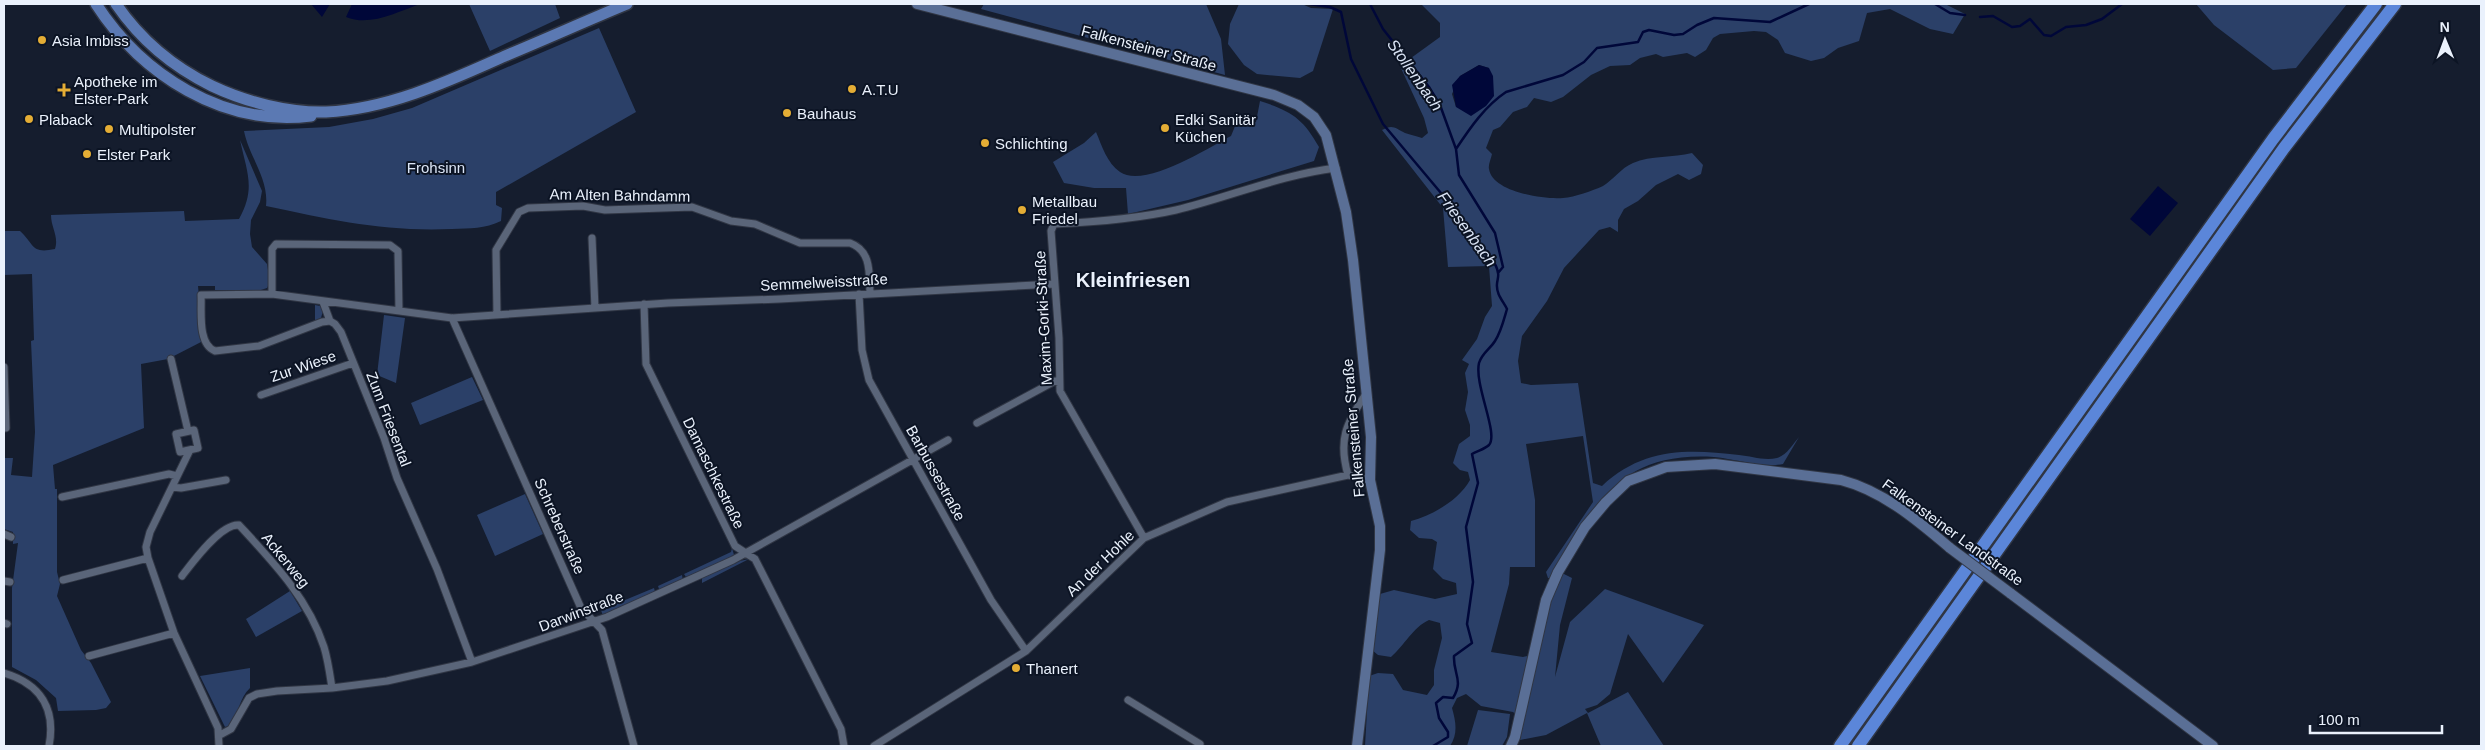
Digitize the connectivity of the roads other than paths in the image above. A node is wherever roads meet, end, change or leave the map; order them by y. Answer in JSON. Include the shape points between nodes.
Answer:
{"nodes":[{"id":1,"x":96,"y":4,"type":"edge"},
{"id":2,"x":116,"y":4,"type":"edge"},
{"id":3,"x":626,"y":4,"type":"edge"},
{"id":4,"x":917,"y":4,"type":"edge"},
{"id":5,"x":2376,"y":4,"type":"edge"},
{"id":6,"x":2395,"y":4,"type":"edge"},
{"id":7,"x":324,"y":112,"type":"junction"},
{"id":8,"x":1336,"y":168,"type":"junction"},
{"id":9,"x":592,"y":238,"type":"dead end"},
{"id":10,"x":1054,"y":284,"type":"junction"},
{"id":11,"x":870,"y":293,"type":"junction"},
{"id":12,"x":272,"y":294,"type":"junction"},
{"id":13,"x":859,"y":294,"type":"junction"},
{"id":14,"x":323,"y":302,"type":"junction"},
{"id":15,"x":644,"y":304,"type":"junction"},
{"id":16,"x":595,"y":308,"type":"junction"},
{"id":17,"x":399,"y":311,"type":"junction"},
{"id":18,"x":497,"y":315,"type":"junction"},
{"id":19,"x":452,"y":318,"type":"junction"},
{"id":20,"x":330,"y":322,"type":"junction"},
{"id":21,"x":171,"y":359,"type":"dead end"},
{"id":22,"x":353,"y":363,"type":"junction"},
{"id":23,"x":4,"y":367,"type":"edge"},
{"id":24,"x":1059,"y":382,"type":"junction"},
{"id":25,"x":1366,"y":394,"type":"junction"},
{"id":26,"x":261,"y":395,"type":"dead end"},
{"id":27,"x":977,"y":423,"type":"dead end"},
{"id":28,"x":4,"y":428,"type":"edge"},
{"id":29,"x":188,"y":431,"type":"junction"},
{"id":30,"x":948,"y":440,"type":"dead end"},
{"id":31,"x":190,"y":450,"type":"junction"},
{"id":32,"x":912,"y":460,"type":"junction"},
{"id":33,"x":1348,"y":475,"type":"junction"},
{"id":34,"x":177,"y":476,"type":"junction"},
{"id":35,"x":226,"y":480,"type":"dead end"},
{"id":36,"x":1370,"y":480,"type":"junction"},
{"id":37,"x":172,"y":487,"type":"junction"},
{"id":38,"x":62,"y":497,"type":"dead end"},
{"id":39,"x":1144,"y":538,"type":"junction"},
{"id":40,"x":744,"y":553,"type":"junction"},
{"id":41,"x":148,"y":558,"type":"junction"},
{"id":42,"x":182,"y":576,"type":"dead end"},
{"id":43,"x":63,"y":580,"type":"dead end"},
{"id":44,"x":594,"y":622,"type":"junction"},
{"id":45,"x":174,"y":633,"type":"junction"},
{"id":46,"x":1026,"y":651,"type":"junction"},
{"id":47,"x":89,"y":656,"type":"dead end"},
{"id":48,"x":472,"y":662,"type":"junction"},
{"id":49,"x":4,"y":674,"type":"edge"},
{"id":50,"x":332,"y":688,"type":"junction"},
{"id":51,"x":1128,"y":700,"type":"dead end"},
{"id":52,"x":220,"y":735,"type":"junction"},
{"id":53,"x":878,"y":745,"type":"edge"},
{"id":54,"x":49,"y":746,"type":"edge"},
{"id":55,"x":219,"y":746,"type":"edge"},
{"id":56,"x":634,"y":746,"type":"edge"},
{"id":57,"x":844,"y":746,"type":"edge"},
{"id":58,"x":1198,"y":746,"type":"edge"},
{"id":59,"x":1357,"y":746,"type":"edge"},
{"id":60,"x":1511,"y":746,"type":"edge"},
{"id":61,"x":1840,"y":746,"type":"edge"},
{"id":62,"x":1858,"y":746,"type":"edge"},
{"id":63,"x":2213,"y":746,"type":"edge"}],
"edges":[{"from":1,"to":7,"type":"main road","via":[[133,51],[158,73],[199,96],[256,115],[293,118]]},
{"from":2,"to":7,"type":"main road","via":[[160,53],[202,81],[248,100]]},
{"from":3,"to":7,"type":"main road","via":[[443,83],[381,103]]},
{"from":4,"to":8,"type":"main road","name":"Falkensteiner Straße","via":[[1274,95],[1298,105],[1314,117],[1326,135]]},
{"from":5,"to":61,"type":"highway","via":[[2273,139]]},
{"from":6,"to":62,"type":"highway","via":[[2284,148]]},
{"from":8,"to":10,"type":"street","name":"Maxim-Gorki-Straße","via":[[1286,176],[1177,210],[1115,221],[1054,224],[1051,231]]},
{"from":8,"to":25,"type":"main road","name":"Falkensteiner Straße","via":[[1353,260]]},
{"from":9,"to":16,"type":"street"},
{"from":10,"to":11,"type":"street","name":"Semmelweisstraße"},
{"from":10,"to":24,"type":"street","name":"Maxim-Gorki-Straße"},
{"from":11,"to":13,"type":"street","name":"Semmelweisstraße"},
{"from":11,"to":18,"type":"street","name":"Am Alten Bahndamm","via":[[867,259],[862,250],[850,243],[800,243],[755,224],[730,221],[692,208],[528,208],[519,212],[496,250]]},
{"from":12,"to":14,"type":"street"},
{"from":12,"to":17,"type":"street","via":[[272,249],[276,244],[390,245],[398,251]]},
{"from":12,"to":20,"type":"street","via":[[201,295],[204,339],[210,349],[259,346],[322,322]]},
{"from":13,"to":15,"type":"street","name":"Semmelweisstraße"},
{"from":13,"to":32,"type":"street","name":"Barbussestraße","via":[[866,372]]},
{"from":14,"to":17,"type":"street","name":"Semmelweisstraße"},
{"from":14,"to":20,"type":"street","name":"Zum Friesental"},
{"from":15,"to":16,"type":"street","name":"Semmelweisstraße"},
{"from":15,"to":40,"type":"street","name":"Damaschkestraße","via":[[646,364],[735,546]]},
{"from":16,"to":18,"type":"street","name":"Semmelweisstraße"},
{"from":17,"to":19,"type":"street","name":"Semmelweisstraße"},
{"from":18,"to":19,"type":"street","name":"Semmelweisstraße"},
{"from":19,"to":44,"type":"street","name":"Schreberstraße","via":[[582,608]]},
{"from":20,"to":22,"type":"street","name":"Zum Friesental","via":[[341,332]]},
{"from":21,"to":29,"type":"street"},
{"from":22,"to":26,"type":"street","name":"Zur Wiese"},
{"from":22,"to":48,"type":"street","name":"Zum Friesental"},
{"from":23,"to":28,"type":"street"},
{"from":24,"to":27,"type":"street","via":[[1054,381]]},
{"from":24,"to":39,"type":"street","name":"Maxim-Gorki-Straße","via":[[1060,391]]},
{"from":25,"to":33,"type":"street","via":[[1346,429],[1342,446]]},
{"from":25,"to":36,"type":"main road","name":"Falkensteiner Straße","via":[[1371,437]]},
{"from":29,"to":31,"type":"street","via":[[194,430],[198,448]]},
{"from":29,"to":31,"type":"street","via":[[176,434],[180,452]]},
{"from":30,"to":32,"type":"street","name":"Darwinstraße"},
{"from":31,"to":34,"type":"street"},
{"from":32,"to":40,"type":"street","name":"Darwinstraße"},
{"from":32,"to":46,"type":"street","name":"Barbussestraße","via":[[991,600]]},
{"from":33,"to":36,"type":"street","name":"An der Hohle"},
{"from":33,"to":39,"type":"street","name":"An der Hohle","via":[[1227,502]]},
{"from":34,"to":37,"type":"street"},
{"from":34,"to":38,"type":"street","via":[[169,474]]},
{"from":35,"to":37,"type":"street"},
{"from":36,"to":59,"type":"main road","name":"Falkensteiner Straße","via":[[1380,526],[1380,550]]},
{"from":37,"to":41,"type":"street","via":[[150,532],[146,547]]},
{"from":39,"to":46,"type":"street","name":"An der Hohle"},
{"from":40,"to":44,"type":"street","name":"Darwinstraße","via":[[659,595]]},
{"from":40,"to":57,"type":"street","name":"Damaschkestraße","via":[[755,558],[841,730]]},
{"from":41,"to":43,"type":"street"},
{"from":41,"to":45,"type":"street"},
{"from":42,"to":50,"type":"street","name":"Ackerweg","via":[[218,535],[232,525],[239,525],[281,571],[304,604],[324,646]]},
{"from":44,"to":48,"type":"street","name":"Darwinstraße"},
{"from":44,"to":56,"type":"street","name":"Schreberstraße","via":[[602,630],[607,644]]},
{"from":45,"to":47,"type":"street"},
{"from":45,"to":52,"type":"street"},
{"from":46,"to":53,"type":"street","name":"An der Hohle"},
{"from":48,"to":50,"type":"street","name":"Darwinstraße","via":[[388,681]]},
{"from":49,"to":54,"type":"street","via":[[29,686],[43,699],[51,715]]},
{"from":50,"to":52,"type":"street","name":"Darwinstraße","via":[[257,694],[244,704],[231,729]]},
{"from":51,"to":58,"type":"street","via":[[1200,744]]},
{"from":52,"to":55,"type":"street"},
{"from":60,"to":63,"type":"main road","name":"Falkensteiner Landstraße","bridge":true,"via":[[1546,600],[1558,572],[1586,528],[1628,481],[1666,468],[1716,464],[1841,480],[1878,494]]}]}
